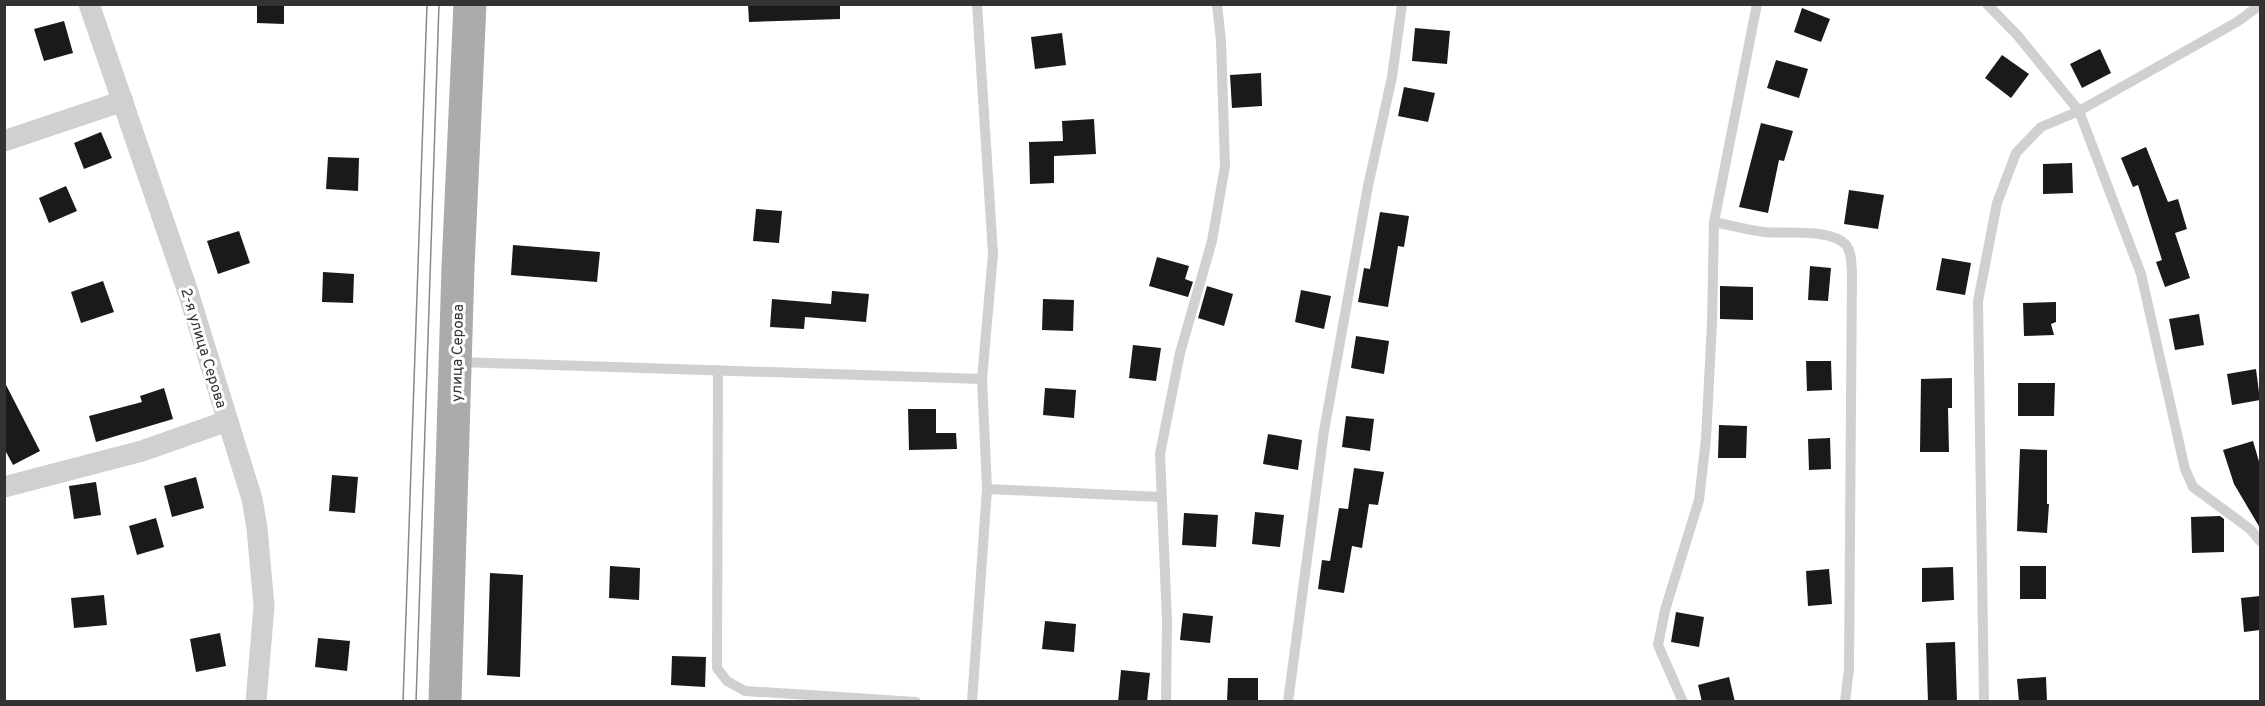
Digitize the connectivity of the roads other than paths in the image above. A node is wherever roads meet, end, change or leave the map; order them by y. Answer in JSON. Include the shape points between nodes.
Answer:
{"nodes":[{"id":1,"x":89,"y":4,"type":"edge"},
{"id":2,"x":470,"y":4,"type":"edge"},
{"id":3,"x":977,"y":4,"type":"edge"},
{"id":4,"x":1217,"y":4,"type":"edge"},
{"id":5,"x":1402,"y":4,"type":"edge"},
{"id":6,"x":1757,"y":4,"type":"edge"},
{"id":7,"x":1987,"y":4,"type":"edge"},
{"id":8,"x":2260,"y":5,"type":"edge"},
{"id":9,"x":123,"y":101,"type":"junction"},
{"id":10,"x":2079,"y":111,"type":"junction"},
{"id":11,"x":4,"y":141,"type":"edge"},
{"id":12,"x":1714,"y":222,"type":"junction"},
{"id":13,"x":457,"y":362,"type":"junction"},
{"id":14,"x":718,"y":370,"type":"junction"},
{"id":15,"x":982,"y":379,"type":"junction"},
{"id":16,"x":227,"y":421,"type":"junction"},
{"id":17,"x":5,"y":486,"type":"edge"},
{"id":18,"x":987,"y":489,"type":"junction"},
{"id":19,"x":1161,"y":497,"type":"junction"},
{"id":20,"x":2260,"y":541,"type":"edge"},
{"id":21,"x":825,"y":699,"type":"edge"},
{"id":22,"x":445,"y":701,"type":"edge"},
{"id":23,"x":256,"y":702,"type":"edge"},
{"id":24,"x":457,"y":702,"type":"edge"},
{"id":25,"x":916,"y":702,"type":"edge"},
{"id":26,"x":972,"y":702,"type":"edge"},
{"id":27,"x":1166,"y":702,"type":"edge"},
{"id":28,"x":1288,"y":702,"type":"edge"},
{"id":29,"x":1683,"y":702,"type":"edge"},
{"id":30,"x":1845,"y":702,"type":"edge"},
{"id":31,"x":1984,"y":702,"type":"edge"}],
"edges":[{"from":1,"to":9,"type":"street","name":"2-я улица Серова"},
{"from":2,"to":13,"type":"main road","name":"улица Серова"},
{"from":3,"to":15,"type":"lane","via":[[993,254]]},
{"from":4,"to":19,"type":"lane","via":[[1225,166],[1212,242],[1180,353],[1160,454]]},
{"from":5,"to":28,"type":"lane","via":[[1392,76],[1323,430]]},
{"from":6,"to":12,"type":"lane"},
{"from":7,"to":10,"type":"lane"},
{"from":8,"to":10,"type":"lane","via":[[2237,22]]},
{"from":9,"to":11,"type":"street"},
{"from":9,"to":16,"type":"street","name":"2-я улица Серова"},
{"from":10,"to":20,"type":"lane","via":[[2141,274],[2185,469],[2193,487],[2250,529]]},
{"from":10,"to":31,"type":"lane","via":[[2041,127],[2016,153],[1997,203],[1978,301]]},
{"from":12,"to":29,"type":"lane","via":[[1706,439],[1699,500],[1658,645]]},
{"from":12,"to":30,"type":"lane","via":[[1837,238],[1850,253],[1849,657]]},
{"from":13,"to":14,"type":"lane"},
{"from":13,"to":22,"type":"main road","name":"улица Серова"},
{"from":14,"to":15,"type":"lane"},
{"from":14,"to":21,"type":"lane","via":[[717,668],[727,681],[745,691]]},
{"from":15,"to":18,"type":"lane"},
{"from":16,"to":17,"type":"street","via":[[142,451]]},
{"from":16,"to":23,"type":"street","name":"2-я улица Серова","via":[[252,499],[257,528],[264,606]]},
{"from":18,"to":19,"type":"lane"},
{"from":18,"to":26,"type":"lane"},
{"from":19,"to":27,"type":"lane"},
{"from":21,"to":25,"type":"lane"},
{"from":22,"to":24,"type":"lane"}]}
